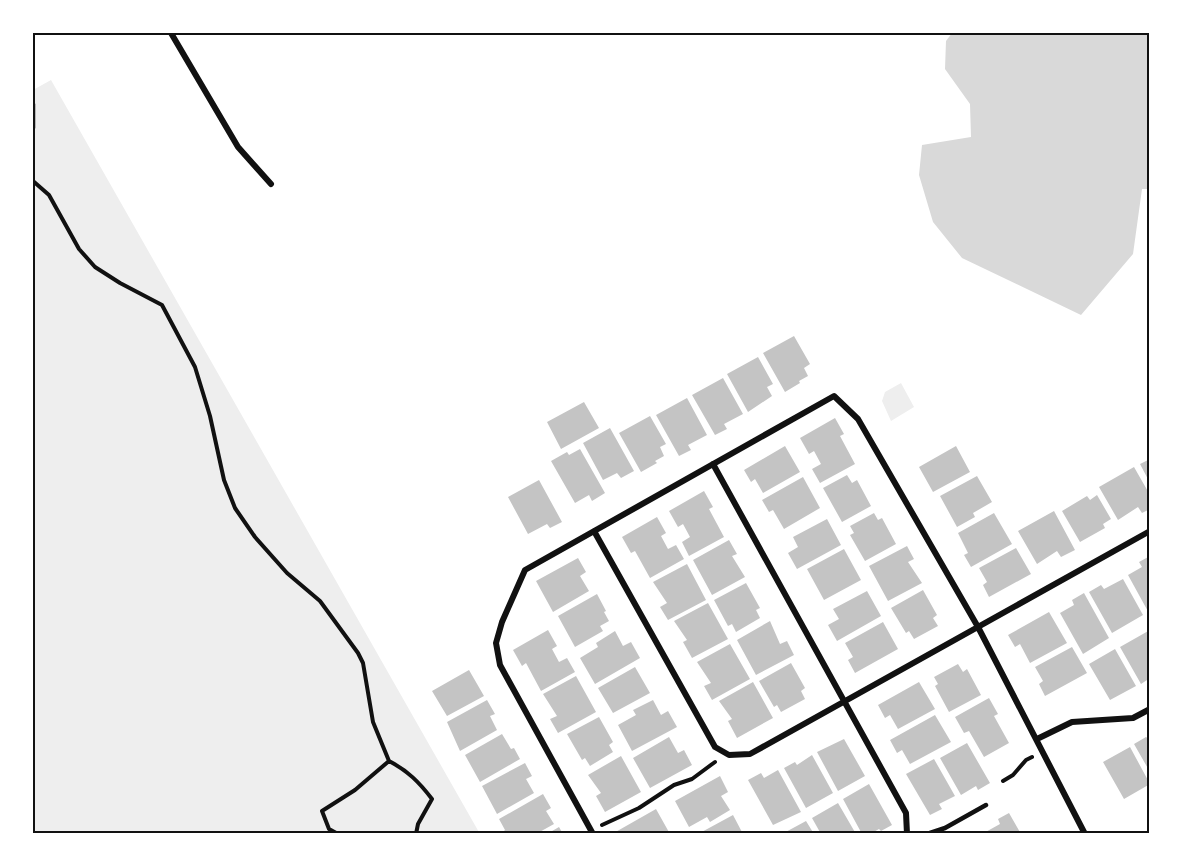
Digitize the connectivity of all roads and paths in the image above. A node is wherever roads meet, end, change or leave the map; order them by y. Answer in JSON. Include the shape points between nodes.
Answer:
{"nodes":[{"id":1,"x":171,"y":33,"type":"edge"},
{"id":2,"x":33,"y":104,"type":"edge"},
{"id":3,"x":33,"y":128,"type":"edge"},
{"id":4,"x":33,"y":181,"type":"edge"},
{"id":5,"x":271,"y":184,"type":"dead end"},
{"id":6,"x":713,"y":464,"type":"junction"},
{"id":7,"x":594,"y":531,"type":"junction"},
{"id":8,"x":1150,"y":531,"type":"edge"},
{"id":9,"x":978,"y":627,"type":"junction"},
{"id":10,"x":844,"y":701,"type":"junction"},
{"id":11,"x":1150,"y":709,"type":"edge"},
{"id":12,"x":1037,"y":740,"type":"junction"},
{"id":13,"x":729,"y":755,"type":"junction"},
{"id":14,"x":389,"y":761,"type":"junction"},
{"id":15,"x":1018,"y":769,"type":"dead end"},
{"id":16,"x":1003,"y":781,"type":"dead end"},
{"id":17,"x":986,"y":805,"type":"dead end"},
{"id":18,"x":592,"y":832,"type":"edge"},
{"id":19,"x":338,"y":834,"type":"edge"},
{"id":20,"x":416,"y":834,"type":"edge"},
{"id":21,"x":907,"y":834,"type":"edge"},
{"id":22,"x":927,"y":834,"type":"edge"},
{"id":23,"x":1085,"y":834,"type":"edge"}],
"edges":[{"from":1,"to":5,"type":"street","via":[[238,147]]},
{"from":2,"to":3,"type":"lane"},
{"from":4,"to":14,"type":"path","via":[[49,195],[79,249],[95,267],[162,305],[195,367],[235,508],[287,573],[320,601],[358,653],[374,722]]},
{"from":6,"to":7,"type":"street"},
{"from":6,"to":9,"type":"street","via":[[834,396],[858,418]]},
{"from":6,"to":10,"type":"street"},
{"from":7,"to":13,"type":"street","via":[[715,747]]},
{"from":7,"to":18,"type":"street","via":[[525,570],[496,643],[500,665]]},
{"from":8,"to":9,"type":"street"},
{"from":9,"to":10,"type":"street"},
{"from":9,"to":12,"type":"street"},
{"from":10,"to":13,"type":"street","via":[[750,754]]},
{"from":10,"to":21,"type":"street","via":[[906,813]]},
{"from":11,"to":12,"type":"street","via":[[1133,718],[1072,722]]},
{"from":12,"to":23,"type":"street"},
{"from":13,"to":18,"type":"path"},
{"from":14,"to":19,"type":"path","via":[[322,811],[329,829]]},
{"from":14,"to":20,"type":"path","via":[[406,769],[432,799]]},
{"from":15,"to":16,"type":"path"},
{"from":17,"to":22,"type":"lane"}]}
